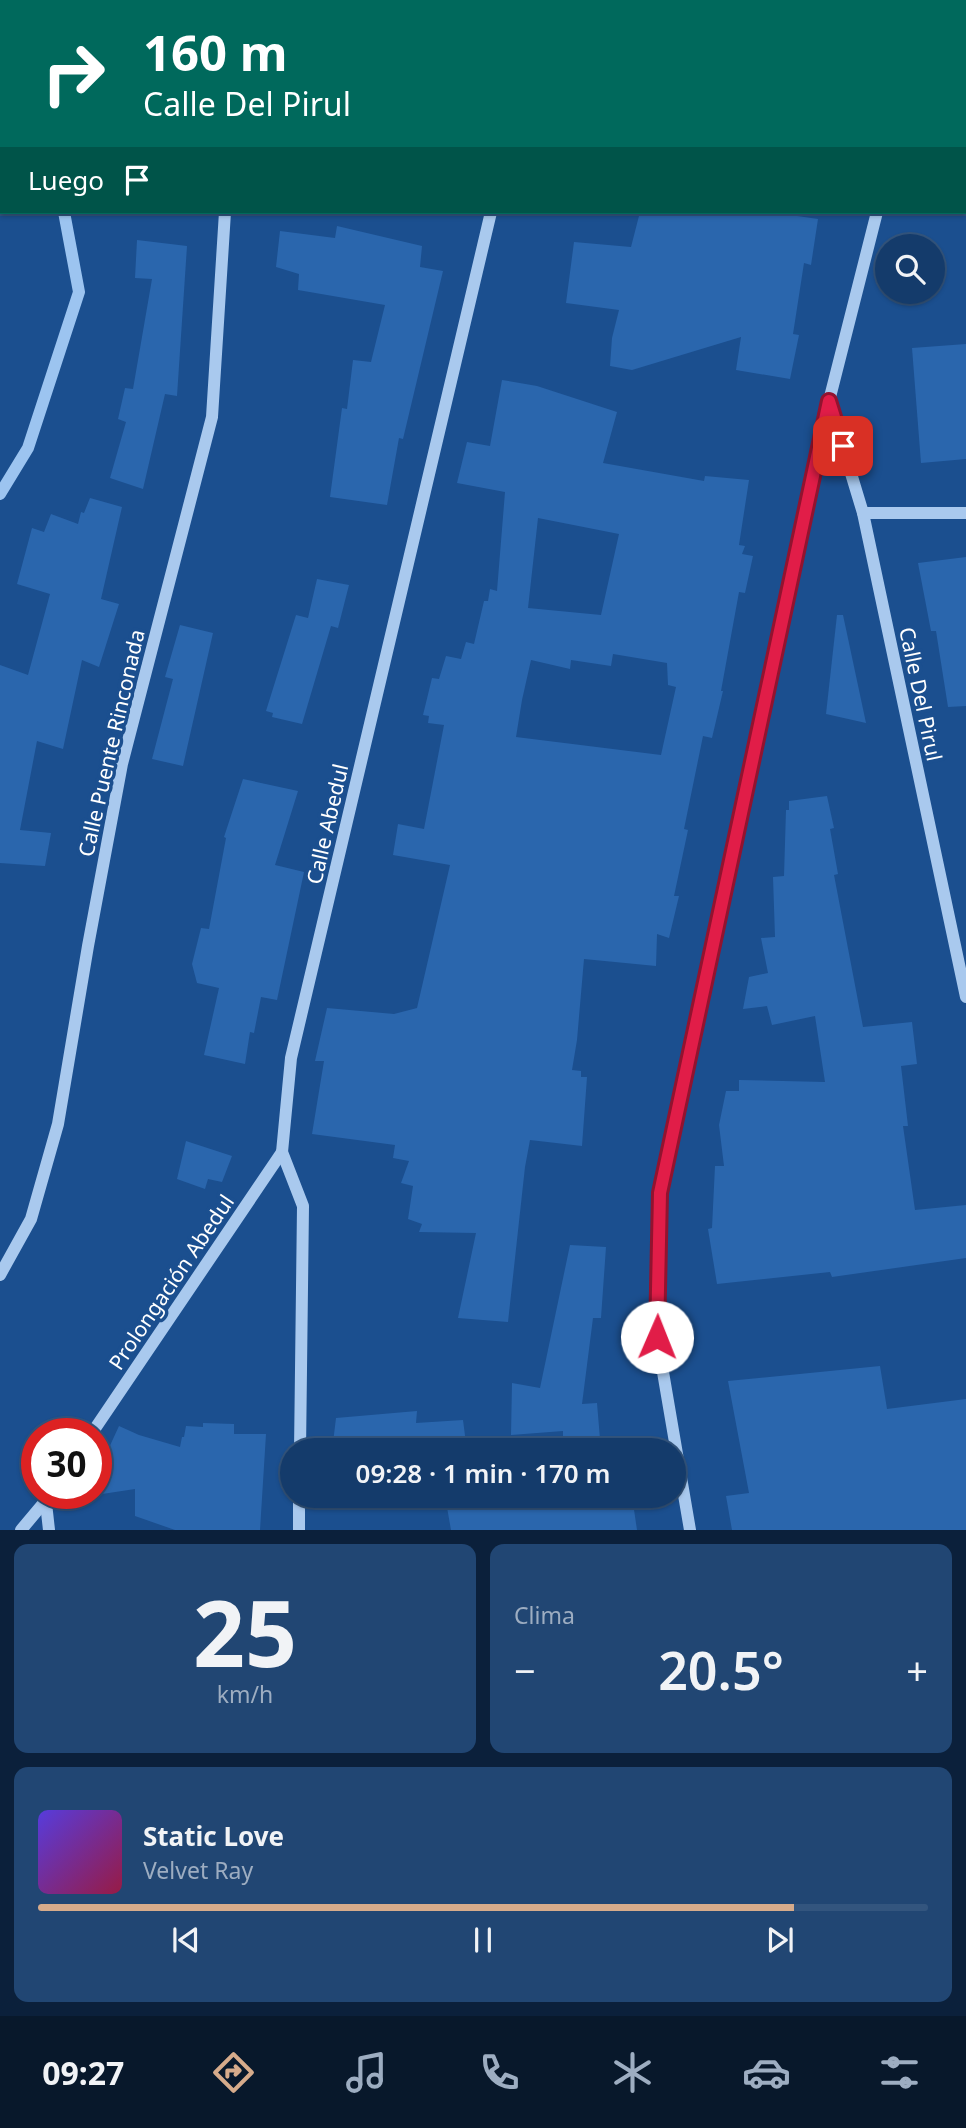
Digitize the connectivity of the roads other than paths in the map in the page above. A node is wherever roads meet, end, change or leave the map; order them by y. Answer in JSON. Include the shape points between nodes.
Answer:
{"nodes":[{"id":1,"x":225,"y":214,"type":"edge"},
{"id":2,"x":491,"y":214,"type":"edge"},
{"id":3,"x":876,"y":214,"type":"edge"},
{"id":4,"x":829,"y":401,"type":"junction"},
{"id":5,"x":863,"y":513,"type":"junction"},
{"id":6,"x":966,"y":513,"type":"edge"},
{"id":7,"x":966,"y":998,"type":"edge"},
{"id":8,"x":282,"y":1152,"type":"junction"},
{"id":9,"x":0,"y":1275,"type":"edge"},
{"id":10,"x":102,"y":1418,"type":"edge"},
{"id":11,"x":300,"y":1438,"type":"edge"},
{"id":12,"x":299,"y":1508,"type":"edge"},
{"id":13,"x":39,"y":1509,"type":"edge"},
{"id":14,"x":49,"y":1509,"type":"edge"},
{"id":15,"x":21,"y":1530,"type":"edge"},
{"id":16,"x":49,"y":1530,"type":"edge"},
{"id":17,"x":299,"y":1530,"type":"edge"},
{"id":18,"x":690,"y":1530,"type":"edge"}],
"edges":[{"from":1,"to":9,"type":"street","name":"Calle Puente Rinconada","via":[[212,417],[122,764],[58,1124],[31,1219]]},
{"from":2,"to":8,"type":"street","name":"Calle Abedul","via":[[292,1058]]},
{"from":3,"to":4,"type":"street"},
{"from":4,"to":5,"type":"street","name":"Calle Del Pirul"},
{"from":4,"to":18,"type":"street","via":[[660,1193],[657,1337]]},
{"from":5,"to":6,"type":"street"},
{"from":5,"to":7,"type":"street","name":"Calle Del Pirul"},
{"from":8,"to":10,"type":"street","name":"Prolongación Abedul"},
{"from":8,"to":11,"type":"street","name":"Calle Abedul","via":[[303,1206]]},
{"from":12,"to":17,"type":"street"},
{"from":13,"to":15,"type":"street"},
{"from":14,"to":16,"type":"street"}]}
